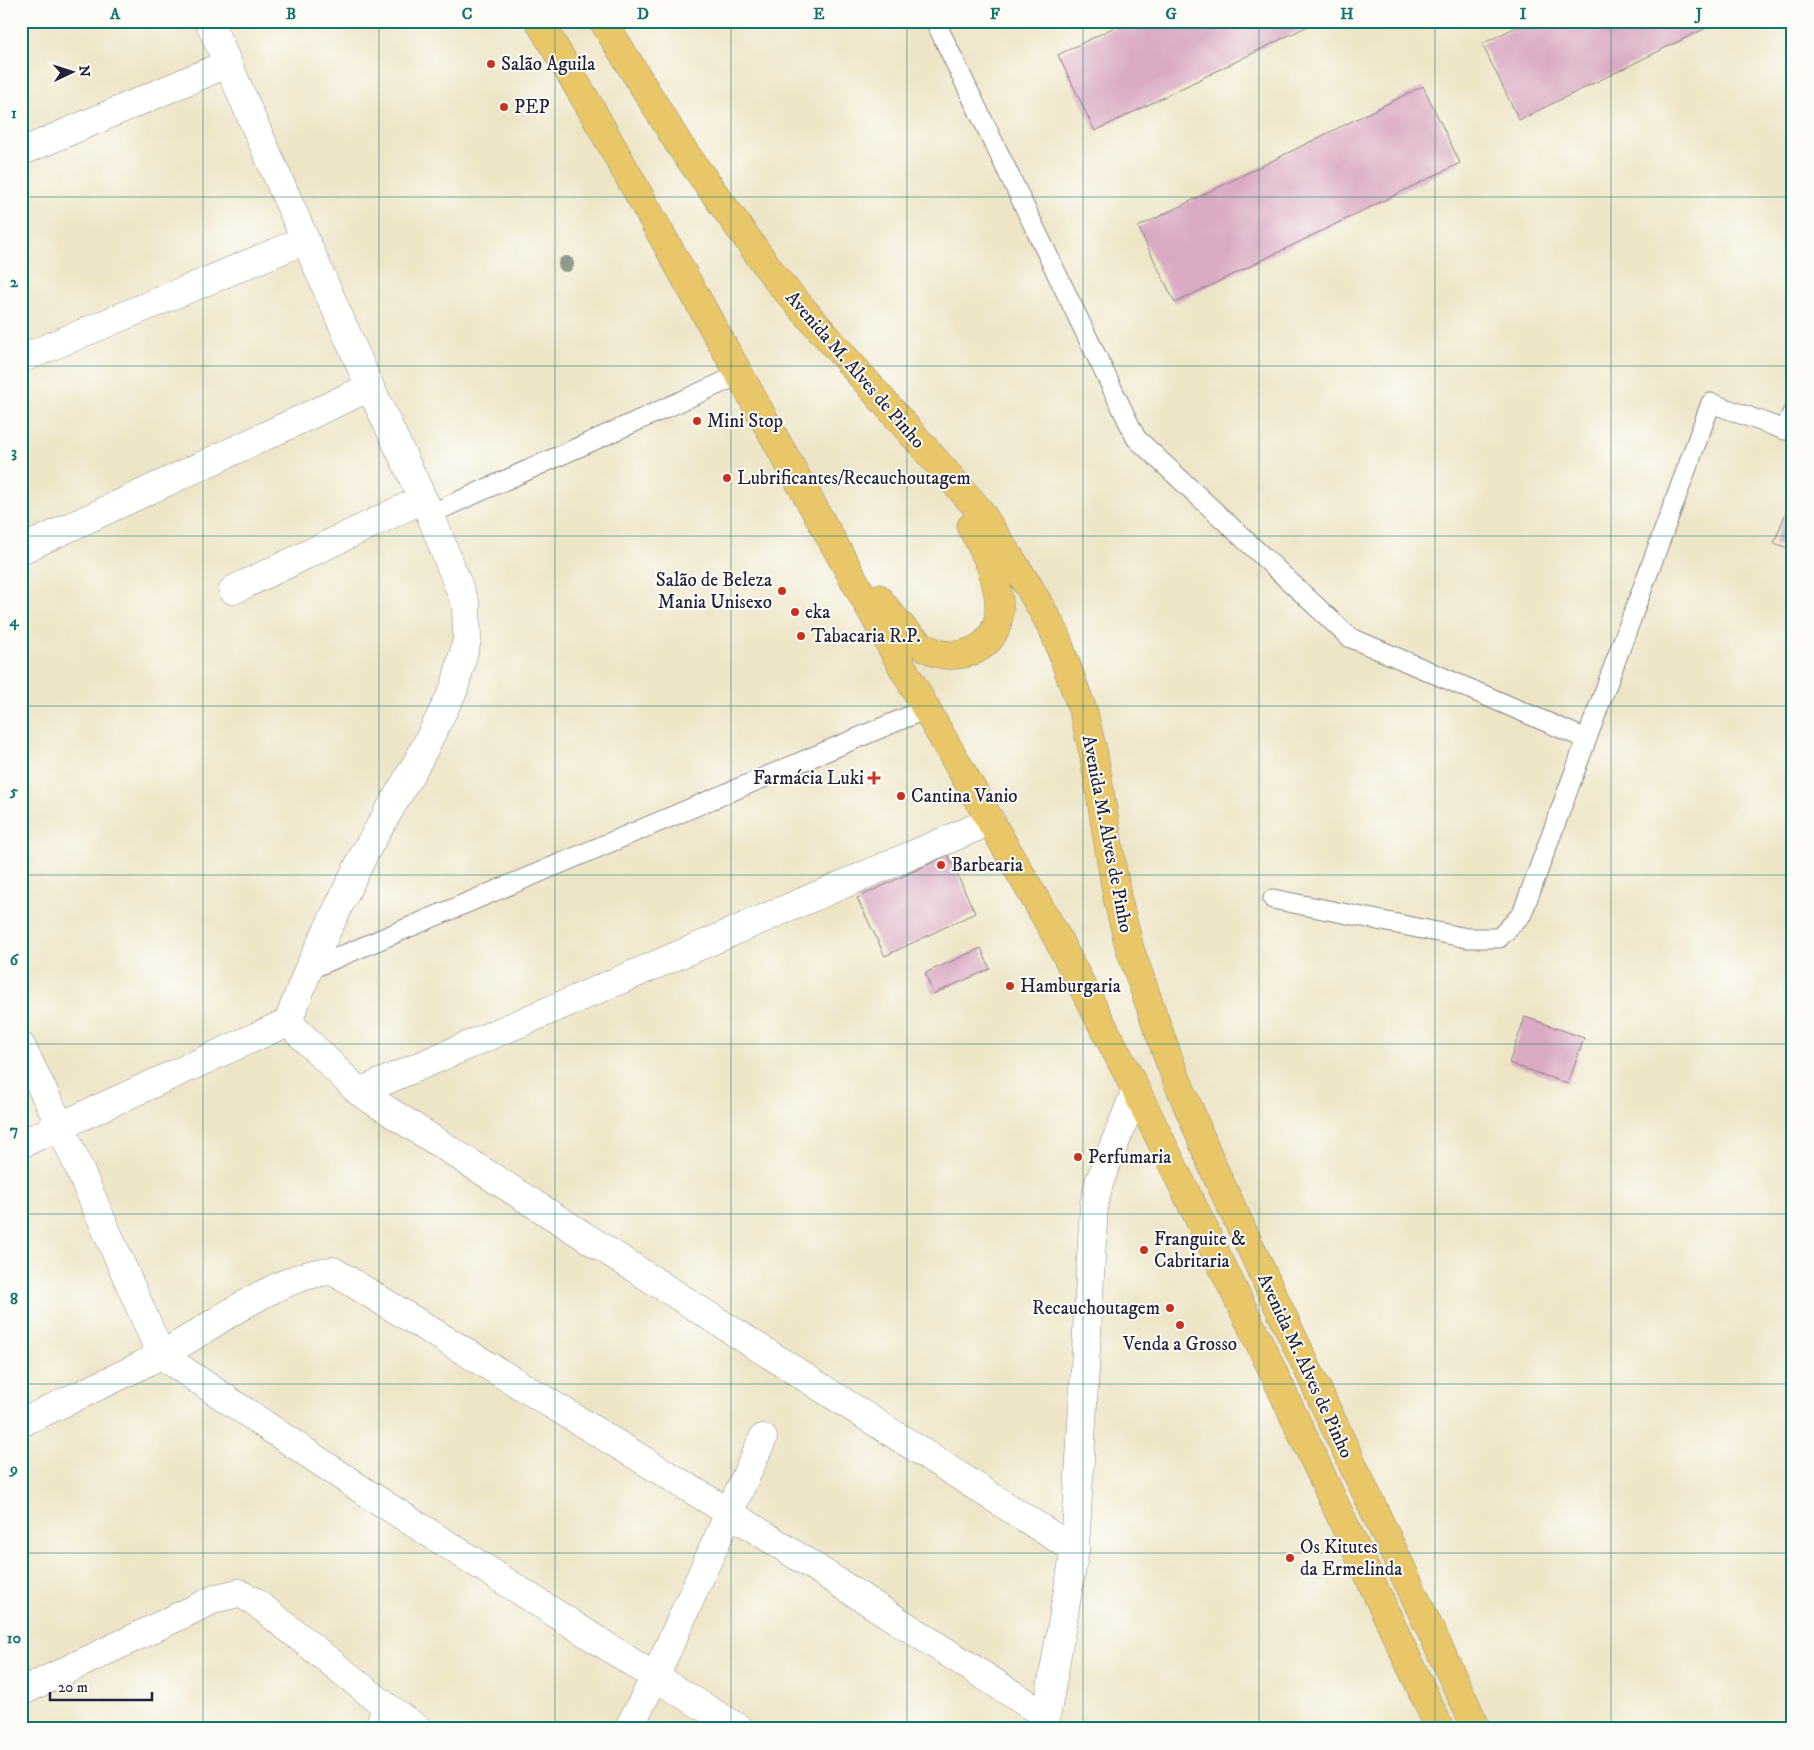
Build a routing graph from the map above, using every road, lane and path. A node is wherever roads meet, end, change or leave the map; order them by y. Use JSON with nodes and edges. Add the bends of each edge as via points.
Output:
{"nodes":[{"id":1,"x":209,"y":21,"type":"edge"},
{"id":2,"x":539,"y":21,"type":"edge"},
{"id":3,"x":603,"y":21,"type":"edge"},
{"id":4,"x":935,"y":21,"type":"edge"},
{"id":5,"x":227,"y":64,"type":"junction"},
{"id":6,"x":21,"y":152,"type":"edge"},
{"id":7,"x":305,"y":240,"type":"junction"},
{"id":8,"x":21,"y":359,"type":"edge"},
{"id":9,"x":739,"y":375,"type":"junction"},
{"id":10,"x":370,"y":387,"type":"junction"},
{"id":11,"x":1793,"y":411,"type":"edge"},
{"id":12,"x":922,"y":446,"type":"junction"},
{"id":13,"x":426,"y":507,"type":"junction"},
{"id":14,"x":818,"y":513,"type":"junction"},
{"id":15,"x":21,"y":550,"type":"edge"},
{"id":16,"x":233,"y":590,"type":"dead end"},
{"id":17,"x":926,"y":709,"type":"junction"},
{"id":18,"x":1586,"y":738,"type":"junction"},
{"id":19,"x":992,"y":821,"type":"junction"},
{"id":20,"x":1273,"y":899,"type":"dead end"},
{"id":21,"x":308,"y":970,"type":"junction"},
{"id":22,"x":288,"y":1022,"type":"junction"},
{"id":23,"x":21,"y":1046,"type":"edge"},
{"id":24,"x":1136,"y":1090,"type":"junction"},
{"id":25,"x":359,"y":1092,"type":"junction"},
{"id":26,"x":60,"y":1125,"type":"junction"},
{"id":27,"x":21,"y":1144,"type":"edge"},
{"id":28,"x":161,"y":1355,"type":"junction"},
{"id":29,"x":21,"y":1423,"type":"edge"},
{"id":30,"x":763,"y":1438,"type":"dead end"},
{"id":31,"x":730,"y":1513,"type":"junction"},
{"id":32,"x":1075,"y":1550,"type":"junction"},
{"id":33,"x":655,"y":1677,"type":"junction"},
{"id":34,"x":21,"y":1692,"type":"edge"},
{"id":35,"x":382,"y":1718,"type":"edge"},
{"id":36,"x":1045,"y":1722,"type":"edge"},
{"id":37,"x":418,"y":1729,"type":"edge"},
{"id":38,"x":628,"y":1729,"type":"edge"},
{"id":39,"x":740,"y":1729,"type":"edge"},
{"id":40,"x":1440,"y":1729,"type":"edge"},
{"id":41,"x":1476,"y":1729,"type":"edge"}],
"edges":[{"from":1,"to":5,"type":"street"},
{"from":2,"to":9,"type":"main road","name":"Avenida M. Alves de Pinho"},
{"from":3,"to":12,"type":"main road","name":"Avenida M. Alves de Pinho","via":[[680,146],[777,280]]},
{"from":4,"to":18,"type":"lane","via":[[1136,438],[1349,637]]},
{"from":5,"to":6,"type":"street"},
{"from":5,"to":7,"type":"street"},
{"from":7,"to":8,"type":"street"},
{"from":7,"to":10,"type":"street"},
{"from":9,"to":13,"type":"lane"},
{"from":9,"to":14,"type":"main road","name":"Avenida M. Alves de Pinho"},
{"from":10,"to":13,"type":"street"},
{"from":10,"to":15,"type":"street"},
{"from":11,"to":18,"type":"lane","via":[[1785,430],[1710,403]]},
{"from":12,"to":14,"type":"main road","via":[[988,558],[995,581],[998,612],[993,637],[984,645],[960,655],[933,652],[917,642],[870,588]]},
{"from":12,"to":41,"type":"main road","name":"Avenida M. Alves de Pinho","via":[[979,510],[1054,631],[1084,714],[1117,897],[1146,999],[1215,1172]]},
{"from":13,"to":16,"type":"street"},
{"from":13,"to":21,"type":"street","via":[[466,605],[467,640],[454,689],[419,759],[365,852]]},
{"from":14,"to":17,"type":"main road","name":"Avenida M. Alves de Pinho"},
{"from":17,"to":19,"type":"main road","name":"Avenida M. Alves de Pinho"},
{"from":17,"to":21,"type":"lane"},
{"from":18,"to":20,"type":"lane","via":[[1522,914],[1499,938],[1467,938]]},
{"from":19,"to":24,"type":"main road","name":"Avenida M. Alves de Pinho"},
{"from":19,"to":25,"type":"street"},
{"from":21,"to":22,"type":"street"},
{"from":22,"to":25,"type":"street"},
{"from":22,"to":26,"type":"street"},
{"from":23,"to":26,"type":"street"},
{"from":24,"to":32,"type":"street","via":[[1100,1180],[1094,1204]]},
{"from":24,"to":40,"type":"main road","name":"Avenida M. Alves de Pinho","via":[[1262,1346]]},
{"from":25,"to":32,"type":"street"},
{"from":26,"to":27,"type":"street"},
{"from":26,"to":28,"type":"street"},
{"from":28,"to":29,"type":"street"},
{"from":28,"to":31,"type":"street","via":[[287,1282],[315,1272],[333,1271]]},
{"from":28,"to":33,"type":"street","via":[[365,1492]]},
{"from":30,"to":31,"type":"street"},
{"from":31,"to":33,"type":"street"},
{"from":31,"to":36,"type":"street"},
{"from":32,"to":36,"type":"street"},
{"from":33,"to":38,"type":"street"},
{"from":33,"to":39,"type":"street"},
{"from":34,"to":35,"type":"street","via":[[216,1598],[239,1593],[254,1601]]},
{"from":35,"to":37,"type":"street"}]}
